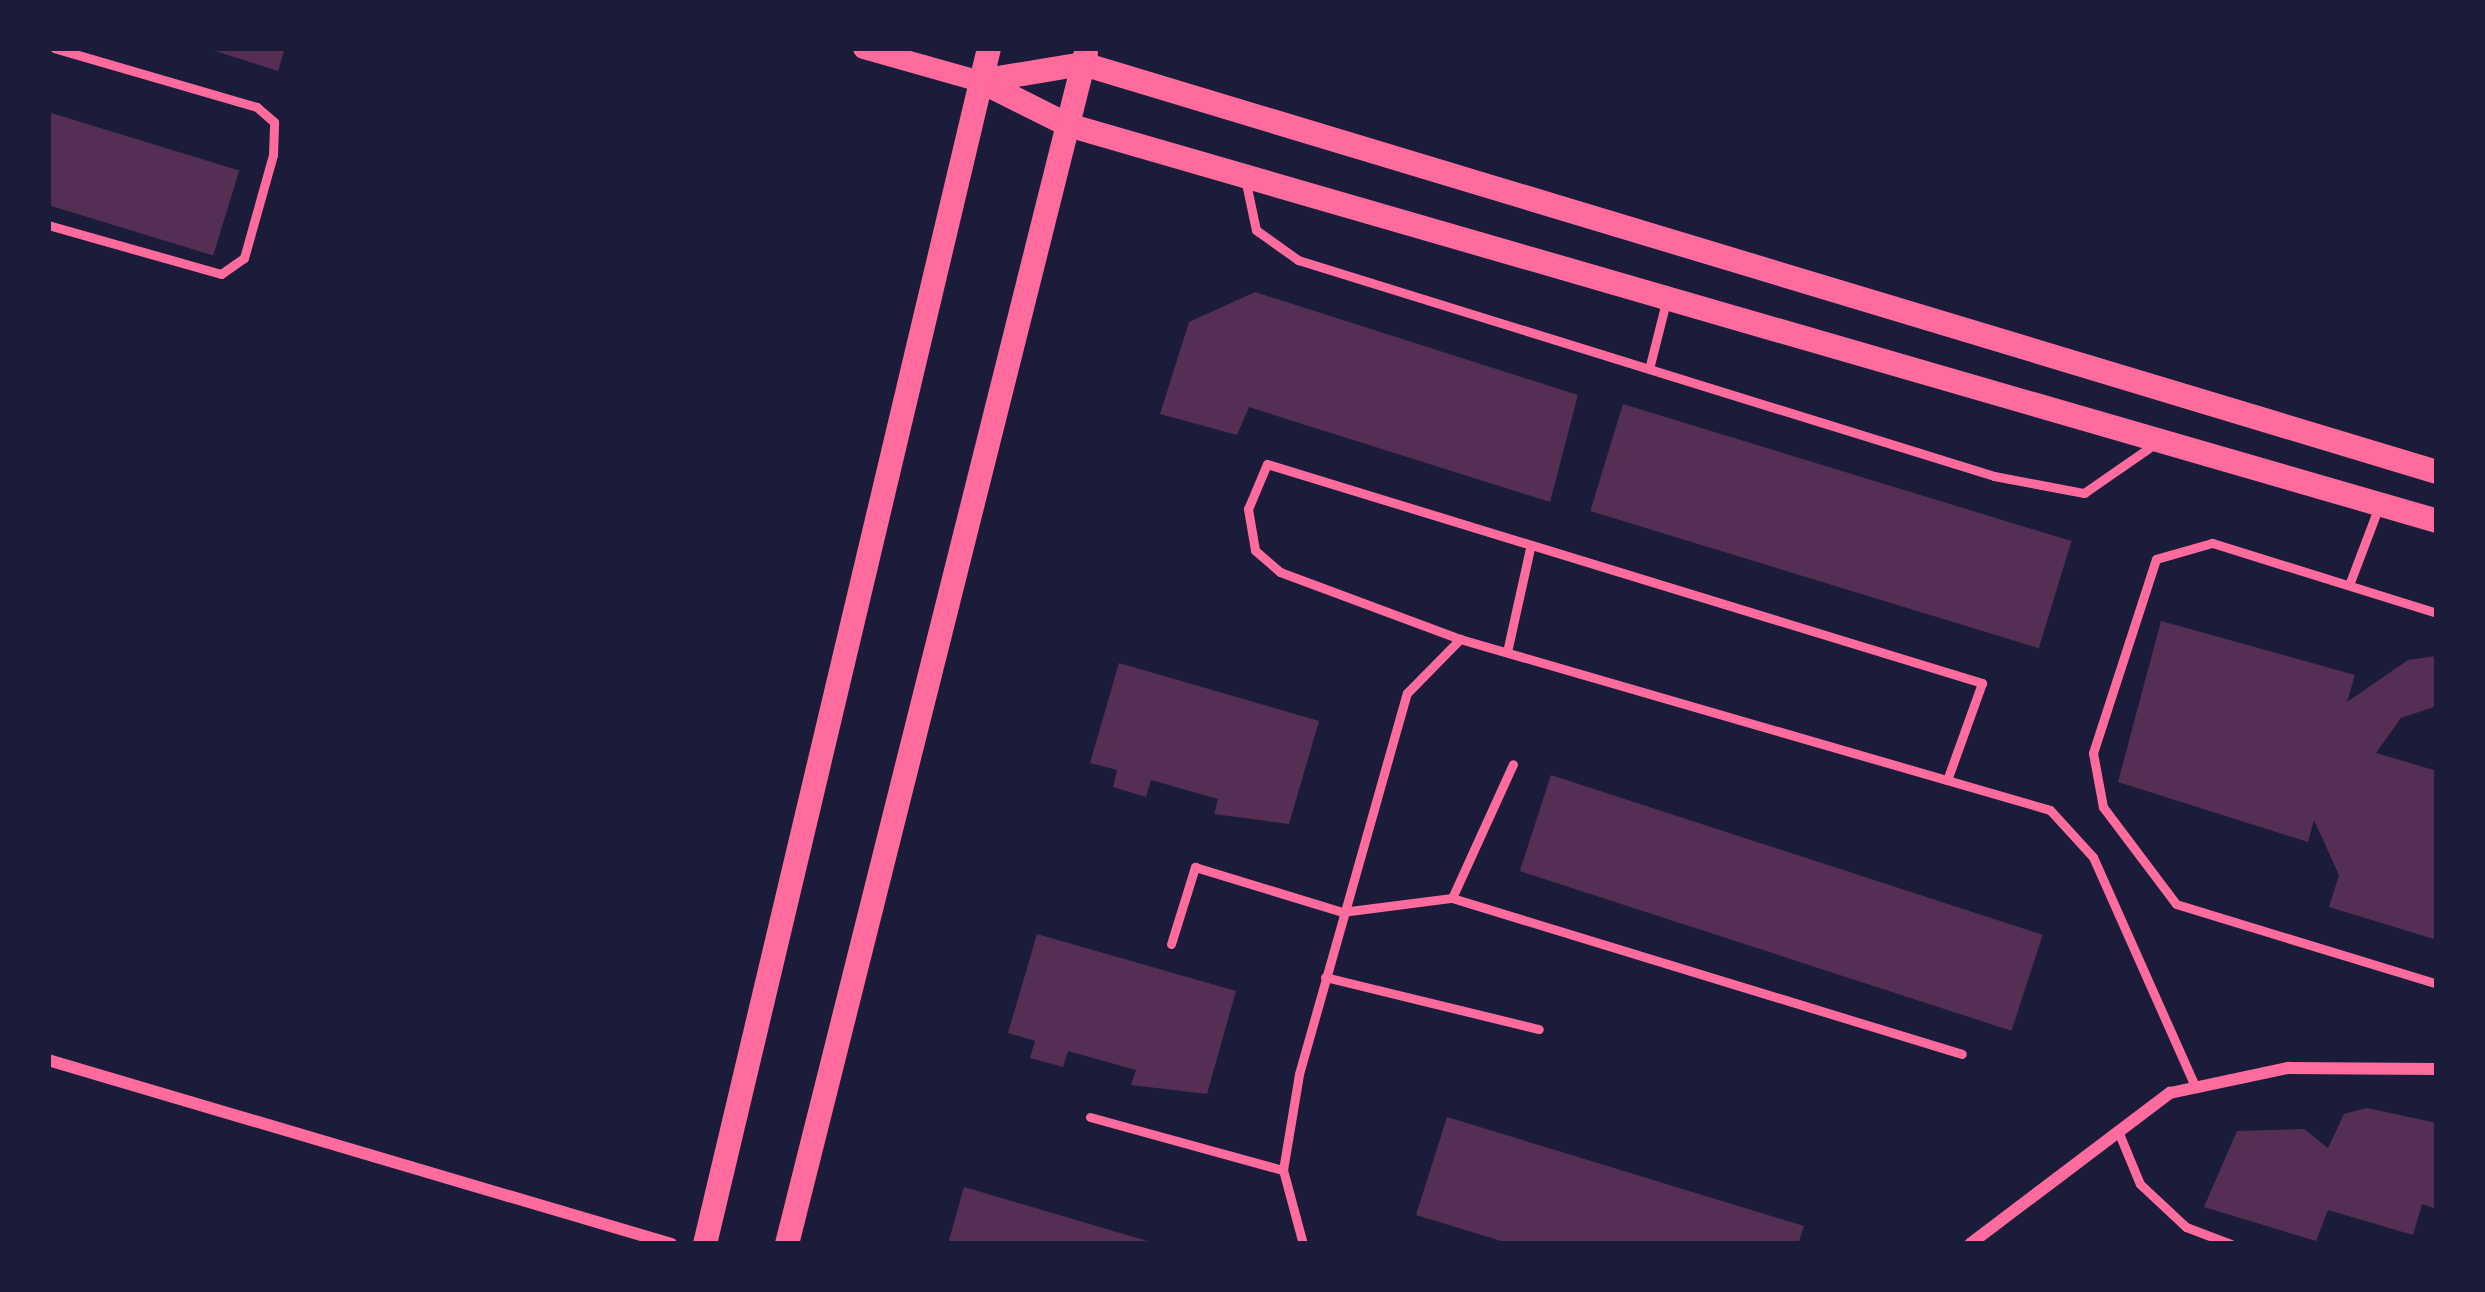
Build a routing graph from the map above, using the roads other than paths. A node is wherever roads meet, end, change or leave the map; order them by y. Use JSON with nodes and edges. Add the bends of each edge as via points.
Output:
{"nodes":[{"id":1,"x":54,"y":48,"type":"edge"},
{"id":2,"x":863,"y":48,"type":"edge"},
{"id":3,"x":989,"y":48,"type":"edge"},
{"id":4,"x":1085,"y":56,"type":"edge"},
{"id":5,"x":980,"y":81,"type":"junction"},
{"id":6,"x":1068,"y":124,"type":"junction"},
{"id":7,"x":1244,"y":170,"type":"junction"},
{"id":8,"x":48,"y":225,"type":"edge"},
{"id":9,"x":1669,"y":293,"type":"junction"},
{"id":10,"x":1649,"y":369,"type":"junction"},
{"id":11,"x":2162,"y":439,"type":"junction"},
{"id":12,"x":2437,"y":472,"type":"edge"},
{"id":13,"x":2380,"y":504,"type":"junction"},
{"id":14,"x":2437,"y":521,"type":"edge"},
{"id":15,"x":1530,"y":548,"type":"junction"},
{"id":16,"x":2348,"y":585,"type":"junction"},
{"id":17,"x":2437,"y":613,"type":"edge"},
{"id":18,"x":1460,"y":639,"type":"junction"},
{"id":19,"x":1507,"y":652,"type":"junction"},
{"id":20,"x":1513,"y":764,"type":"dead end"},
{"id":21,"x":1946,"y":780,"type":"junction"},
{"id":22,"x":1452,"y":898,"type":"junction"},
{"id":23,"x":1342,"y":912,"type":"junction"},
{"id":24,"x":1171,"y":944,"type":"dead end"},
{"id":25,"x":1325,"y":977,"type":"junction"},
{"id":26,"x":2437,"y":983,"type":"edge"},
{"id":27,"x":1539,"y":1029,"type":"dead end"},
{"id":28,"x":1962,"y":1054,"type":"dead end"},
{"id":29,"x":48,"y":1060,"type":"edge"},
{"id":30,"x":2437,"y":1069,"type":"edge"},
{"id":31,"x":2196,"y":1088,"type":"junction"},
{"id":32,"x":1090,"y":1117,"type":"dead end"},
{"id":33,"x":2118,"y":1131,"type":"junction"},
{"id":34,"x":1283,"y":1170,"type":"junction"},
{"id":35,"x":671,"y":1244,"type":"edge"},
{"id":36,"x":705,"y":1244,"type":"edge"},
{"id":37,"x":788,"y":1244,"type":"edge"},
{"id":38,"x":1303,"y":1244,"type":"edge"},
{"id":39,"x":1970,"y":1244,"type":"edge"},
{"id":40,"x":2231,"y":1244,"type":"edge"}],
"edges":[{"from":1,"to":8,"type":"lane","via":[[257,107],[274,122],[273,155],[244,258],[221,274]]},
{"from":2,"to":5,"type":"street"},
{"from":3,"to":5,"type":"main road"},
{"from":4,"to":5,"type":"main road"},
{"from":4,"to":6,"type":"main road"},
{"from":4,"to":12,"type":"main road"},
{"from":5,"to":6,"type":"main road"},
{"from":5,"to":36,"type":"main road"},
{"from":6,"to":7,"type":"main road"},
{"from":6,"to":37,"type":"main road"},
{"from":7,"to":9,"type":"main road"},
{"from":7,"to":10,"type":"lane","via":[[1256,230],[1298,260]]},
{"from":9,"to":10,"type":"lane"},
{"from":9,"to":11,"type":"main road"},
{"from":10,"to":11,"type":"lane","via":[[2084,493]]},
{"from":11,"to":13,"type":"main road"},
{"from":13,"to":14,"type":"main road"},
{"from":13,"to":16,"type":"lane"},
{"from":15,"to":18,"type":"lane","via":[[1267,464],[1248,509],[1255,550],[1280,572]]},
{"from":15,"to":19,"type":"lane"},
{"from":15,"to":21,"type":"lane","via":[[1982,683]]},
{"from":16,"to":17,"type":"lane"},
{"from":16,"to":26,"type":"lane","via":[[2212,543],[2156,559],[2093,753],[2103,807],[2176,904]]},
{"from":18,"to":19,"type":"lane"},
{"from":18,"to":23,"type":"lane","via":[[1407,693]]},
{"from":19,"to":21,"type":"lane"},
{"from":20,"to":22,"type":"lane"},
{"from":21,"to":31,"type":"lane","via":[[2050,810],[2092,857]]},
{"from":22,"to":23,"type":"lane"},
{"from":22,"to":28,"type":"lane"},
{"from":23,"to":24,"type":"lane","via":[[1195,867]]},
{"from":23,"to":25,"type":"lane"},
{"from":25,"to":27,"type":"lane"},
{"from":25,"to":34,"type":"lane"},
{"from":29,"to":35,"type":"street"},
{"from":30,"to":31,"type":"street","via":[[2288,1068]]},
{"from":31,"to":33,"type":"street"},
{"from":32,"to":34,"type":"lane"},
{"from":33,"to":39,"type":"street"},
{"from":33,"to":40,"type":"lane","via":[[2140,1184],[2186,1227]]},
{"from":34,"to":38,"type":"lane"}]}
